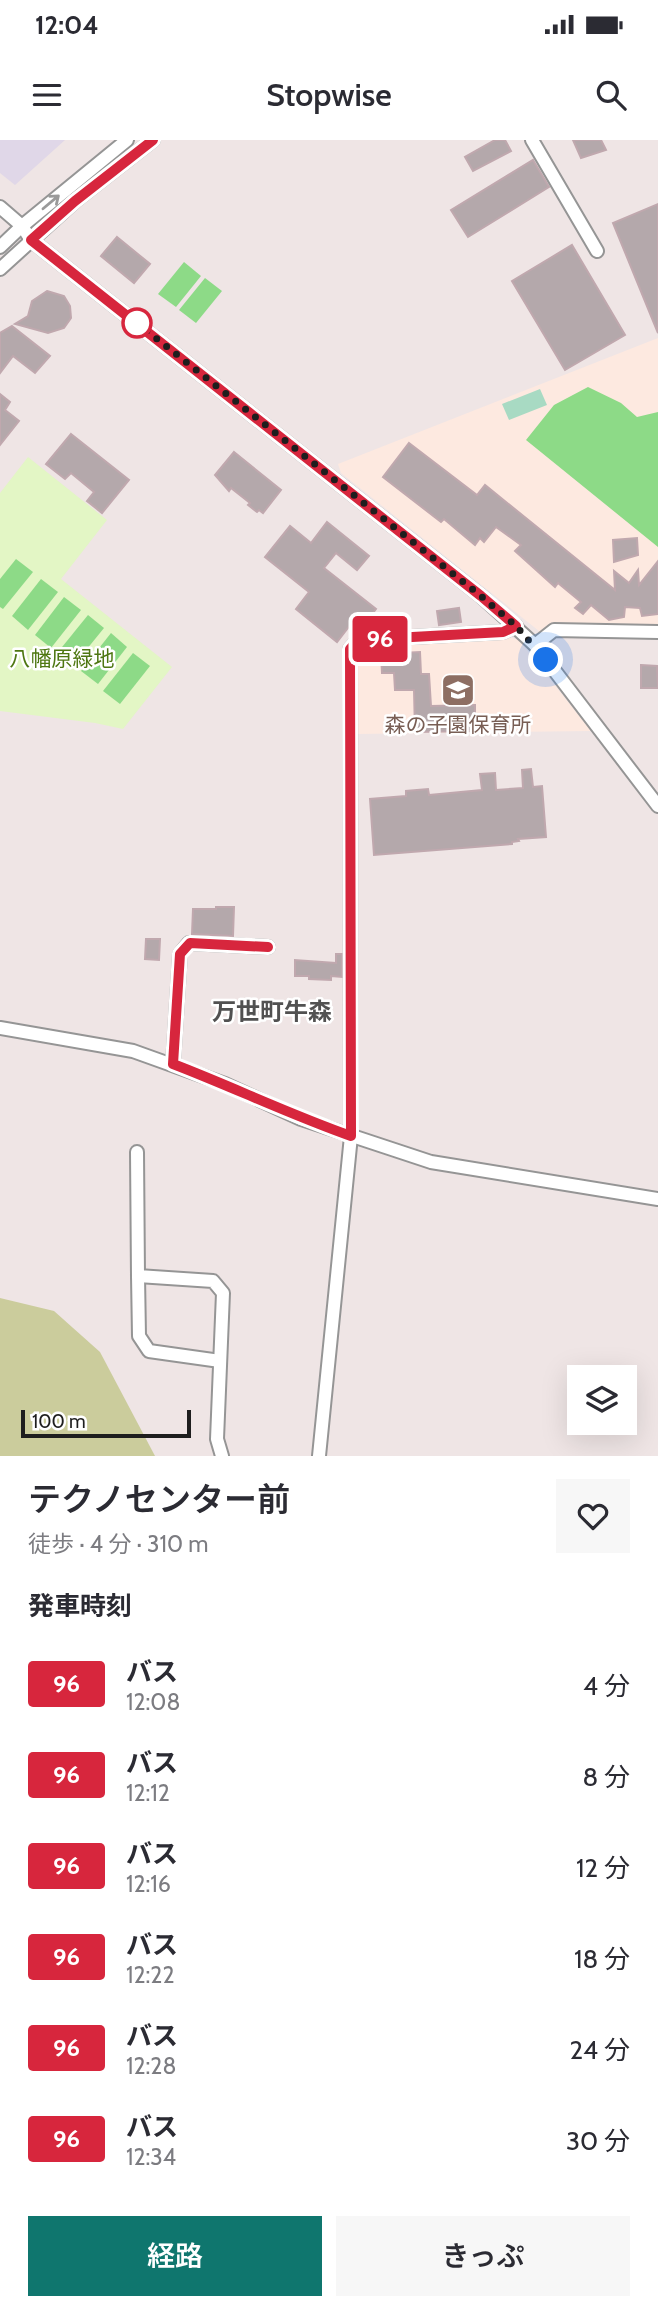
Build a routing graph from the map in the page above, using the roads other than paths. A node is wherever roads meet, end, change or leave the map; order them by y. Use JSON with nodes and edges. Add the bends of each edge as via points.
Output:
{"nodes":[{"id":1,"x":127,"y":140,"type":"edge"},
{"id":2,"x":153,"y":140,"type":"edge"},
{"id":3,"x":532,"y":140,"type":"edge"},
{"id":4,"x":0,"y":207,"type":"edge"},
{"id":5,"x":22,"y":226,"type":"junction"},
{"id":6,"x":5,"y":232,"type":"edge"},
{"id":7,"x":31,"y":240,"type":"junction"},
{"id":8,"x":0,"y":247,"type":"edge"},
{"id":9,"x":597,"y":251,"type":"dead end"},
{"id":10,"x":0,"y":269,"type":"edge"},
{"id":11,"x":516,"y":626,"type":"junction"},
{"id":12,"x":658,"y":632,"type":"edge"},
{"id":13,"x":535,"y":645,"type":"junction"},
{"id":14,"x":658,"y":806,"type":"edge"},
{"id":15,"x":268,"y":947,"type":"dead end"},
{"id":16,"x":0,"y":1028,"type":"edge"},
{"id":17,"x":173,"y":1064,"type":"junction"},
{"id":18,"x":351,"y":1136,"type":"junction"},
{"id":19,"x":137,"y":1153,"type":"dead end"},
{"id":20,"x":658,"y":1199,"type":"edge"},
{"id":21,"x":138,"y":1276,"type":"junction"},
{"id":22,"x":220,"y":1361,"type":"junction"},
{"id":23,"x":222,"y":1456,"type":"edge"},
{"id":24,"x":320,"y":1456,"type":"edge"}],
"edges":[{"from":5,"to":1,"type":"street","one_way":true},
{"from":2,"to":7,"type":"street"},
{"from":3,"to":9,"type":"street"},
{"from":4,"to":5,"type":"street"},
{"from":5,"to":6,"type":"street"},
{"from":5,"to":7,"type":"street"},
{"from":6,"to":7,"type":"street"},
{"from":6,"to":8,"type":"street"},
{"from":7,"to":10,"type":"street"},
{"from":7,"to":11,"type":"street"},
{"from":11,"to":13,"type":"street"},
{"from":11,"to":18,"type":"street","via":[[503,632],[358,640],[350,649]]},
{"from":12,"to":13,"type":"street","via":[[554,630]]},
{"from":13,"to":14,"type":"street"},
{"from":15,"to":17,"type":"street","via":[[190,943],[180,954]]},
{"from":16,"to":17,"type":"street","via":[[133,1051]]},
{"from":17,"to":18,"type":"street"},
{"from":18,"to":20,"type":"street","via":[[431,1162]]},
{"from":18,"to":24,"type":"street"},
{"from":19,"to":21,"type":"street"},
{"from":21,"to":22,"type":"street","via":[[139,1336],[149,1352]]},
{"from":21,"to":22,"type":"street","via":[[214,1281],[223,1293]]},
{"from":22,"to":23,"type":"street","via":[[216,1439]]}]}
